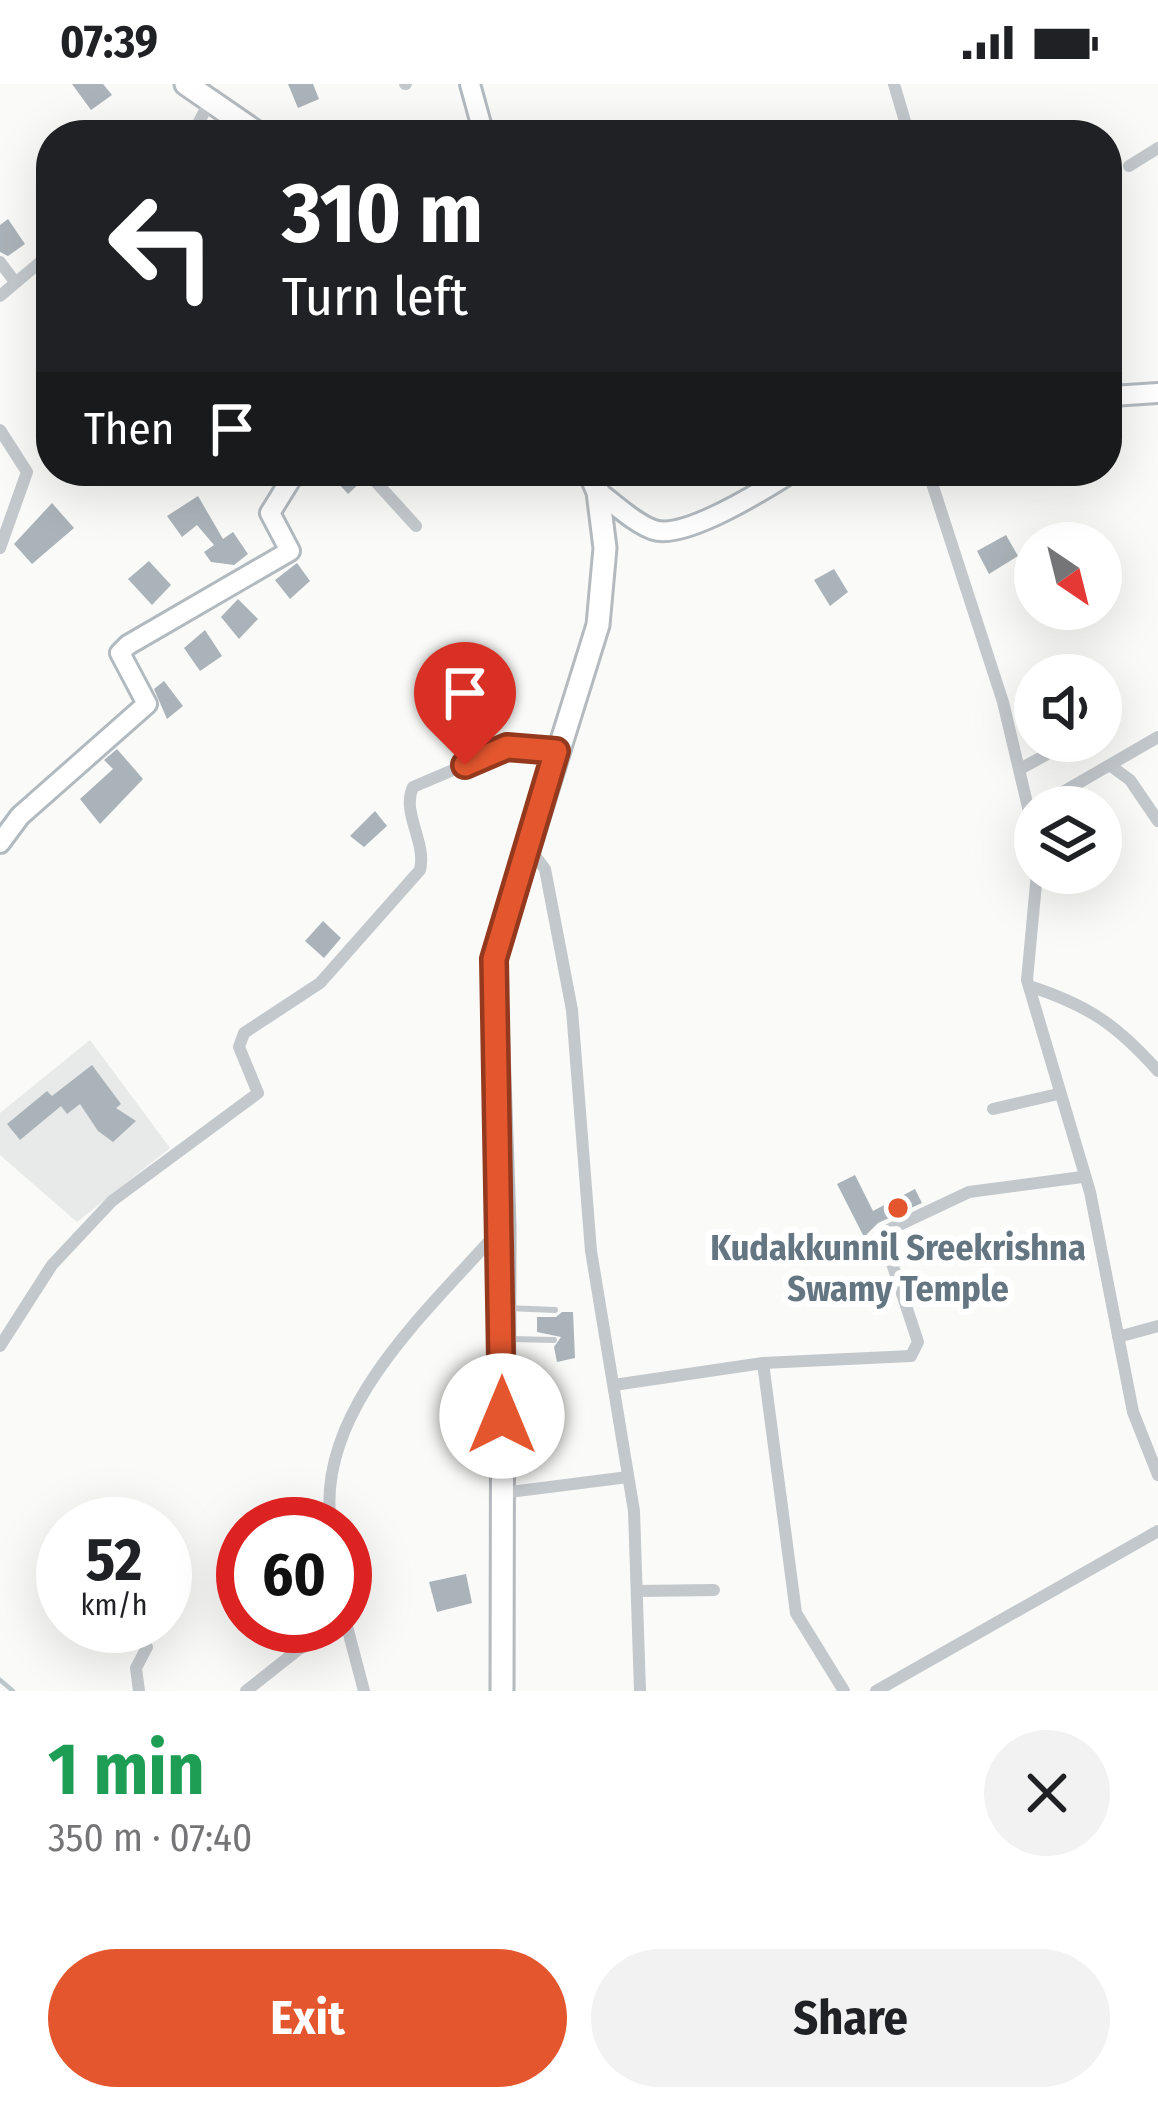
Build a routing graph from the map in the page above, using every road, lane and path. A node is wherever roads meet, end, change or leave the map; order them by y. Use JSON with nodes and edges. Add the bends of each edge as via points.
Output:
{"nodes":[{"id":1,"x":186,"y":84,"type":"edge"},
{"id":2,"x":470,"y":84,"type":"edge"},
{"id":3,"x":894,"y":84,"type":"edge"},
{"id":4,"x":210,"y":101,"type":"junction"},
{"id":5,"x":200,"y":120,"type":"edge"},
{"id":6,"x":238,"y":120,"type":"edge"},
{"id":7,"x":480,"y":120,"type":"edge"},
{"id":8,"x":905,"y":120,"type":"edge"},
{"id":9,"x":1158,"y":148,"type":"edge"},
{"id":10,"x":1129,"y":166,"type":"dead end"},
{"id":11,"x":0,"y":262,"type":"edge"},
{"id":12,"x":36,"y":265,"type":"edge"},
{"id":13,"x":15,"y":281,"type":"junction"},
{"id":14,"x":0,"y":296,"type":"edge"},
{"id":15,"x":1158,"y":393,"type":"edge"},
{"id":16,"x":1122,"y":395,"type":"edge"},
{"id":17,"x":0,"y":430,"type":"edge"},
{"id":18,"x":287,"y":486,"type":"edge"},
{"id":19,"x":380,"y":486,"type":"edge"},
{"id":20,"x":595,"y":486,"type":"edge"},
{"id":21,"x":600,"y":486,"type":"edge"},
{"id":22,"x":768,"y":486,"type":"edge"},
{"id":23,"x":933,"y":486,"type":"edge"},
{"id":24,"x":416,"y":526,"type":"dead end"},
{"id":25,"x":0,"y":548,"type":"edge"},
{"id":26,"x":1158,"y":737,"type":"edge"},
{"id":27,"x":556,"y":751,"type":"junction"},
{"id":28,"x":1033,"y":762,"type":"edge"},
{"id":29,"x":1111,"y":766,"type":"junction"},
{"id":30,"x":1020,"y":769,"type":"junction"},
{"id":31,"x":1026,"y":786,"type":"edge"},
{"id":32,"x":1074,"y":786,"type":"edge"},
{"id":33,"x":1158,"y":821,"type":"edge"},
{"id":34,"x":0,"y":843,"type":"edge"},
{"id":35,"x":526,"y":844,"type":"junction"},
{"id":36,"x":1036,"y":894,"type":"edge"},
{"id":37,"x":1029,"y":986,"type":"junction"},
{"id":38,"x":1158,"y":1071,"type":"edge"},
{"id":39,"x":1058,"y":1094,"type":"junction"},
{"id":40,"x":993,"y":1109,"type":"dead end"},
{"id":41,"x":1082,"y":1177,"type":"junction"},
{"id":42,"x":503,"y":1226,"type":"junction"},
{"id":43,"x":503,"y":1308,"type":"junction"},
{"id":44,"x":555,"y":1310,"type":"dead end"},
{"id":45,"x":1158,"y":1326,"type":"edge"},
{"id":46,"x":1118,"y":1336,"type":"junction"},
{"id":47,"x":502,"y":1339,"type":"junction"},
{"id":48,"x":554,"y":1340,"type":"dead end"},
{"id":49,"x":0,"y":1346,"type":"edge"},
{"id":50,"x":763,"y":1363,"type":"junction"},
{"id":51,"x":614,"y":1385,"type":"junction"},
{"id":52,"x":1158,"y":1475,"type":"edge"},
{"id":53,"x":628,"y":1478,"type":"junction"},
{"id":54,"x":502,"y":1493,"type":"junction"},
{"id":55,"x":327,"y":1497,"type":"edge"},
{"id":56,"x":1158,"y":1531,"type":"edge"},
{"id":57,"x":714,"y":1590,"type":"dead end"},
{"id":58,"x":637,"y":1591,"type":"junction"},
{"id":59,"x":144,"y":1653,"type":"edge"},
{"id":60,"x":294,"y":1653,"type":"edge"},
{"id":61,"x":354,"y":1653,"type":"edge"},
{"id":62,"x":140,"y":1691,"type":"edge"},
{"id":63,"x":246,"y":1691,"type":"edge"},
{"id":64,"x":364,"y":1691,"type":"edge"},
{"id":65,"x":502,"y":1691,"type":"edge"},
{"id":66,"x":640,"y":1691,"type":"edge"},
{"id":67,"x":844,"y":1691,"type":"edge"},
{"id":68,"x":876,"y":1691,"type":"edge"}],
"edges":[{"from":1,"to":4,"type":"main road"},
{"from":2,"to":7,"type":"main road"},
{"from":3,"to":8,"type":"street"},
{"from":4,"to":5,"type":"street"},
{"from":4,"to":6,"type":"main road"},
{"from":9,"to":10,"type":"street"},
{"from":11,"to":13,"type":"street"},
{"from":12,"to":13,"type":"street"},
{"from":13,"to":14,"type":"street"},
{"from":15,"to":16,"type":"main road"},
{"from":17,"to":25,"type":"street","via":[[27,472]]},
{"from":18,"to":34,"type":"main road","via":[[270,513],[290,551],[128,645],[121,653],[147,704]]},
{"from":19,"to":24,"type":"street"},
{"from":20,"to":27,"type":"main road","via":[[605,548],[598,625]]},
{"from":21,"to":22,"type":"main road","via":[[655,530],[672,530]]},
{"from":23,"to":30,"type":"street"},
{"from":26,"to":29,"type":"street"},
{"from":27,"to":35,"type":"main road"},
{"from":27,"to":49,"type":"street","via":[[507,747],[413,787],[420,870],[320,983],[244,1033],[239,1047],[258,1093],[112,1201],[52,1264]]},
{"from":28,"to":30,"type":"street"},
{"from":29,"to":32,"type":"street"},
{"from":29,"to":33,"type":"street"},
{"from":30,"to":31,"type":"street"},
{"from":35,"to":42,"type":"main road","via":[[494,959]]},
{"from":35,"to":51,"type":"street","via":[[545,869],[572,1010],[591,1251]]},
{"from":36,"to":37,"type":"street"},
{"from":37,"to":38,"type":"street","via":[[1118,1026]]},
{"from":37,"to":39,"type":"street"},
{"from":39,"to":40,"type":"street"},
{"from":39,"to":41,"type":"street"},
{"from":41,"to":46,"type":"street"},
{"from":41,"to":50,"type":"street","via":[[969,1192],[882,1234],[918,1342],[911,1356]]},
{"from":42,"to":43,"type":"main road"},
{"from":42,"to":55,"type":"street","via":[[366,1381]]},
{"from":43,"to":44,"type":"lane"},
{"from":43,"to":47,"type":"main road"},
{"from":45,"to":46,"type":"street"},
{"from":46,"to":52,"type":"street","via":[[1133,1412]]},
{"from":47,"to":48,"type":"lane"},
{"from":47,"to":54,"type":"main road"},
{"from":50,"to":51,"type":"street"},
{"from":50,"to":67,"type":"street","via":[[796,1613]]},
{"from":51,"to":53,"type":"street"},
{"from":53,"to":54,"type":"street"},
{"from":53,"to":58,"type":"street"},
{"from":54,"to":65,"type":"main road"},
{"from":56,"to":68,"type":"street"},
{"from":57,"to":58,"type":"street"},
{"from":58,"to":66,"type":"street"},
{"from":59,"to":62,"type":"street","via":[[136,1668]]},
{"from":60,"to":63,"type":"street"},
{"from":61,"to":64,"type":"street"}]}
